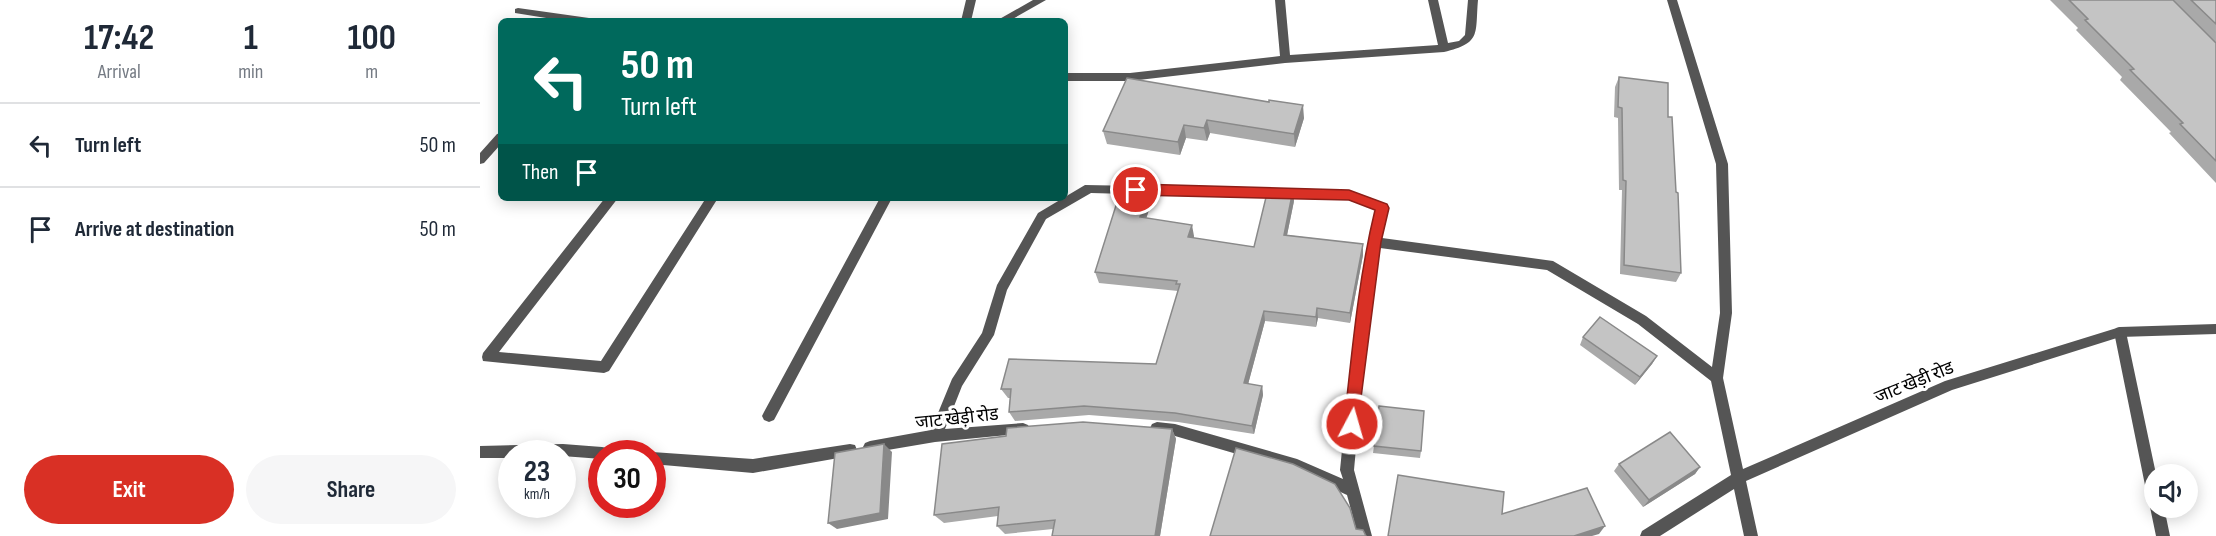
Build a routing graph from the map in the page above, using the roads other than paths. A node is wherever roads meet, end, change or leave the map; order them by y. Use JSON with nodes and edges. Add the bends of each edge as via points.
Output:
{"nodes":[{"id":1,"x":971,"y":0,"type":"edge"},
{"id":2,"x":1041,"y":0,"type":"edge"},
{"id":3,"x":1280,"y":0,"type":"edge"},
{"id":4,"x":1433,"y":0,"type":"edge"},
{"id":5,"x":1473,"y":0,"type":"edge"},
{"id":6,"x":1672,"y":0,"type":"edge"},
{"id":7,"x":518,"y":11,"type":"dead end"},
{"id":8,"x":568,"y":18,"type":"edge"},
{"id":9,"x":967,"y":18,"type":"edge"},
{"id":10,"x":1007,"y":18,"type":"edge"},
{"id":11,"x":1444,"y":48,"type":"junction"},
{"id":12,"x":1285,"y":59,"type":"junction"},
{"id":13,"x":1068,"y":77,"type":"edge"},
{"id":14,"x":498,"y":140,"type":"edge"},
{"id":15,"x":480,"y":160,"type":"edge"},
{"id":16,"x":610,"y":201,"type":"edge"},
{"id":17,"x":710,"y":201,"type":"edge"},
{"id":18,"x":884,"y":201,"type":"edge"},
{"id":19,"x":1067,"y":201,"type":"edge"},
{"id":20,"x":1068,"y":201,"type":"edge"},
{"id":21,"x":1374,"y":242,"type":"junction"},
{"id":22,"x":2216,"y":329,"type":"edge"},
{"id":23,"x":2120,"y":332,"type":"junction"},
{"id":24,"x":1717,"y":378,"type":"junction"},
{"id":25,"x":769,"y":416,"type":"dead end"},
{"id":26,"x":1042,"y":427,"type":"edge"},
{"id":27,"x":1143,"y":427,"type":"edge"},
{"id":28,"x":935,"y":436,"type":"junction"},
{"id":29,"x":480,"y":452,"type":"edge"},
{"id":30,"x":588,"y":452,"type":"edge"},
{"id":31,"x":666,"y":459,"type":"edge"},
{"id":32,"x":2148,"y":464,"type":"edge"},
{"id":33,"x":1740,"y":477,"type":"junction"},
{"id":34,"x":1353,"y":491,"type":"junction"},
{"id":35,"x":2159,"y":518,"type":"edge"},
{"id":36,"x":1365,"y":536,"type":"edge"},
{"id":37,"x":1647,"y":536,"type":"edge"},
{"id":38,"x":1752,"y":536,"type":"edge"},
{"id":39,"x":2163,"y":536,"type":"edge"}],
"edges":[{"from":1,"to":9,"type":"street"},
{"from":2,"to":10,"type":"street"},
{"from":3,"to":12,"type":"street"},
{"from":4,"to":11,"type":"street"},
{"from":5,"to":11,"type":"street","via":[[1470,36],[1462,44]]},
{"from":6,"to":24,"type":"street","via":[[1722,164],[1726,313]]},
{"from":7,"to":8,"type":"street"},
{"from":11,"to":12,"type":"street"},
{"from":12,"to":13,"type":"street","via":[[1130,76]]},
{"from":14,"to":15,"type":"street"},
{"from":16,"to":17,"type":"street","via":[[488,357],[604,367]]},
{"from":18,"to":25,"type":"street"},
{"from":19,"to":28,"type":"street","via":[[1042,216],[1001,288],[988,335],[957,383]]},
{"from":20,"to":21,"type":"street","via":[[1089,188],[1349,195],[1383,208]]},
{"from":21,"to":24,"type":"street","via":[[1549,265],[1642,320]]},
{"from":21,"to":34,"type":"street","via":[[1347,470]]},
{"from":22,"to":23,"type":"street","name":"जाट खेड़ी रोड"},
{"from":23,"to":32,"type":"street"},
{"from":23,"to":33,"type":"street","name":"जाट खेड़ी रोड","via":[[1950,385]]},
{"from":24,"to":33,"type":"street"},
{"from":26,"to":28,"type":"street","name":"जाट खेड़ी रोड"},
{"from":27,"to":34,"type":"street","via":[[1175,430],[1297,465]]},
{"from":28,"to":31,"type":"street","name":"जाट खेड़ी रोड","via":[[753,466]]},
{"from":29,"to":30,"type":"street"},
{"from":33,"to":37,"type":"street","name":"जाट खेड़ी रोड"},
{"from":33,"to":38,"type":"street"},
{"from":34,"to":36,"type":"street"},
{"from":35,"to":39,"type":"street"}]}
